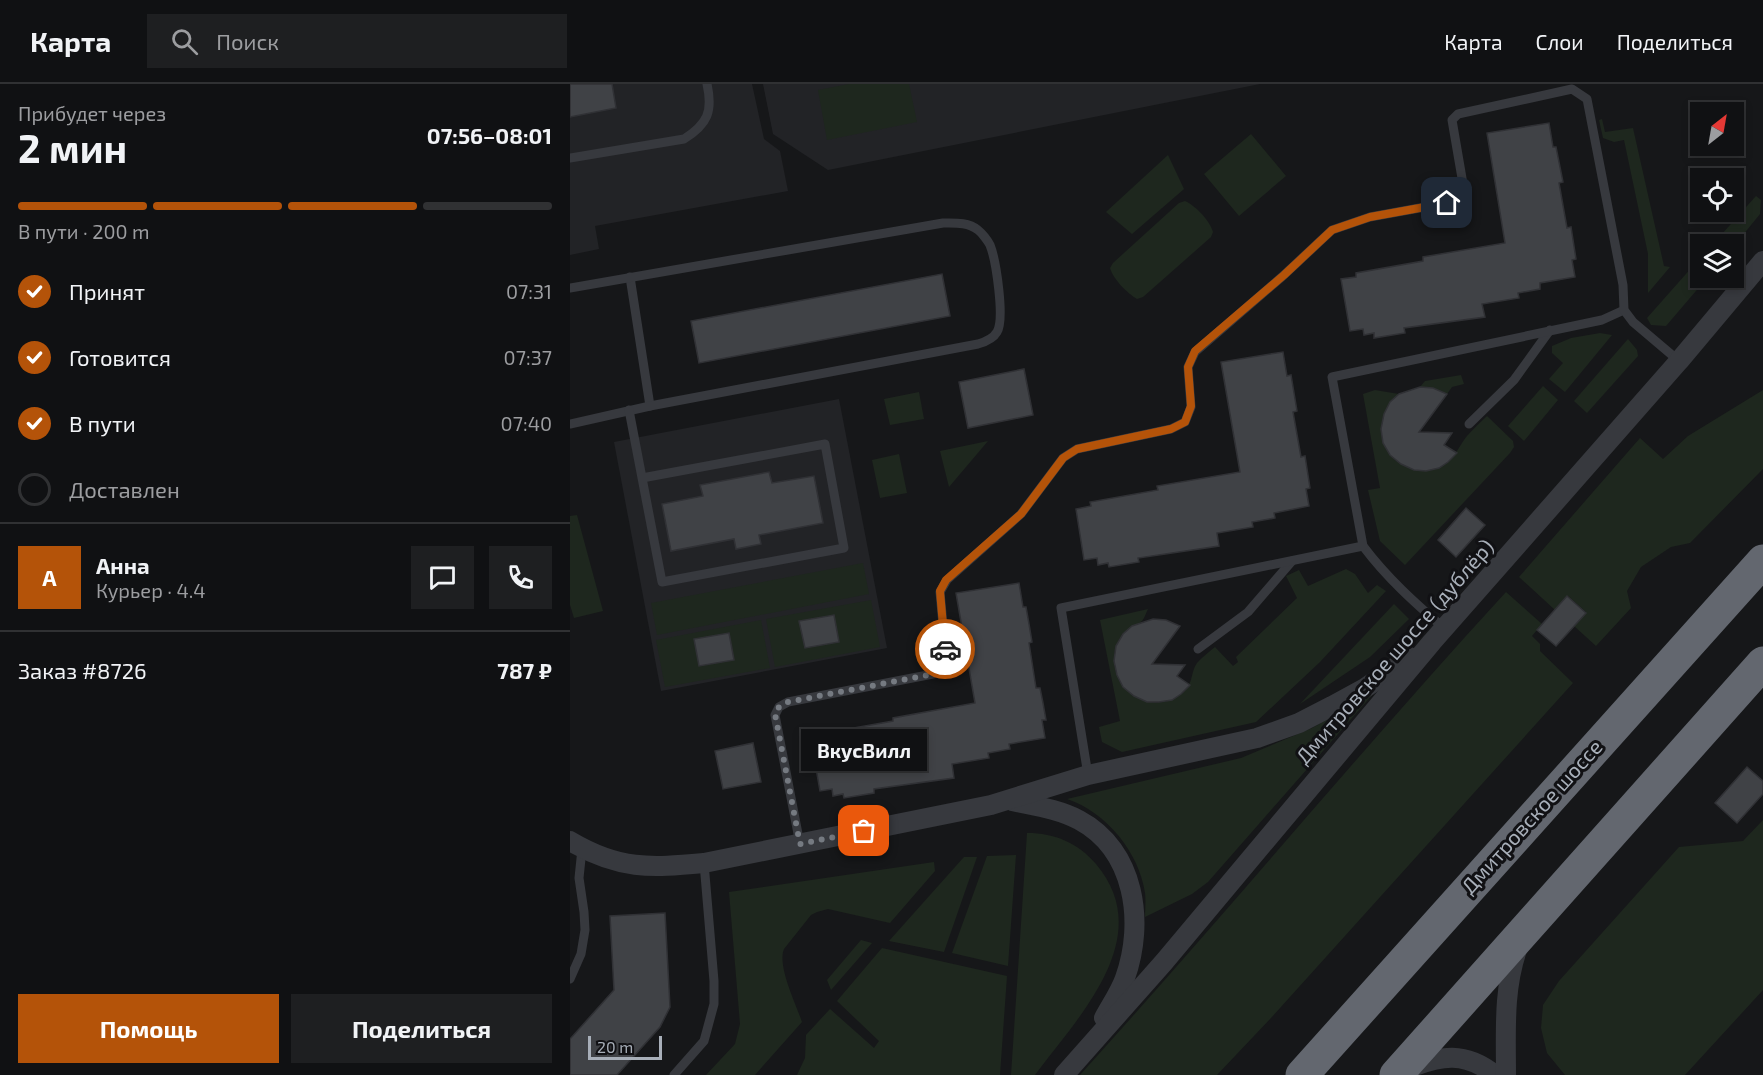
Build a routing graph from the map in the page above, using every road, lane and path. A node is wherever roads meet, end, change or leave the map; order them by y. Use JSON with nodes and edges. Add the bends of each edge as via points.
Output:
{"nodes":[{"id":1,"x":707,"y":84,"type":"edge"},
{"id":2,"x":570,"y":158,"type":"edge"},
{"id":3,"x":1763,"y":261,"type":"edge"},
{"id":4,"x":630,"y":277,"type":"junction"},
{"id":5,"x":570,"y":288,"type":"edge"},
{"id":6,"x":1624,"y":310,"type":"junction"},
{"id":7,"x":1550,"y":330,"type":"junction"},
{"id":8,"x":1679,"y":361,"type":"junction"},
{"id":9,"x":650,"y":406,"type":"junction"},
{"id":10,"x":629,"y":410,"type":"junction"},
{"id":11,"x":570,"y":424,"type":"edge"},
{"id":12,"x":1469,"y":424,"type":"dead end"},
{"id":13,"x":642,"y":478,"type":"junction"},
{"id":14,"x":1363,"y":546,"type":"junction"},
{"id":15,"x":1292,"y":561,"type":"junction"},
{"id":16,"x":1763,"y":561,"type":"edge"},
{"id":17,"x":1438,"y":635,"type":"junction"},
{"id":18,"x":1198,"y":649,"type":"dead end"},
{"id":19,"x":1763,"y":663,"type":"edge"},
{"id":20,"x":1088,"y":775,"type":"junction"},
{"id":21,"x":1010,"y":801,"type":"junction"},
{"id":22,"x":800,"y":844,"type":"junction"},
{"id":23,"x":576,"y":845,"type":"edge"},
{"id":24,"x":704,"y":863,"type":"junction"},
{"id":25,"x":1524,"y":932,"type":"junction"},
{"id":26,"x":570,"y":979,"type":"edge"},
{"id":27,"x":1084,"y":1053,"type":"junction"},
{"id":28,"x":1398,"y":1074,"type":"edge"},
{"id":29,"x":674,"y":1075,"type":"edge"},
{"id":30,"x":1064,"y":1075,"type":"edge"},
{"id":31,"x":1302,"y":1075,"type":"edge"},
{"id":32,"x":1495,"y":1075,"type":"edge"},
{"id":33,"x":1506,"y":1075,"type":"edge"}],
"edges":[{"from":1,"to":2,"type":"lane","via":[[708,116],[684,139]]},
{"from":3,"to":8,"type":"street","name":"Дмитровское шоссе (дублёр)"},
{"from":4,"to":5,"type":"lane"},
{"from":4,"to":9,"type":"lane"},
{"from":4,"to":9,"type":"lane","via":[[943,223],[961,223],[978,230],[989,244],[994,260],[1000,325],[988,341]]},
{"from":6,"to":7,"type":"lane","via":[[1602,320]]},
{"from":6,"to":8,"type":"lane"},
{"from":6,"to":22,"type":"lane","via":[[1623,285],[1587,99],[1572,89],[1458,114],[1452,120],[1463,184],[1459,197],[1447,203],[1370,217],[1332,230],[1195,351],[1188,367],[1191,406],[1185,422],[1171,429],[1077,449],[1063,458],[1021,514],[946,580],[940,591],[946,658],[942,668],[933,674],[788,702],[779,707],[775,714]]},
{"from":7,"to":12,"type":"lane","via":[[1514,380]]},
{"from":7,"to":14,"type":"lane","via":[[1332,376]]},
{"from":8,"to":17,"type":"street","name":"Дмитровское шоссе (дублёр)"},
{"from":9,"to":10,"type":"lane"},
{"from":10,"to":11,"type":"lane"},
{"from":10,"to":13,"type":"lane"},
{"from":13,"to":13,"type":"lane","via":[[662,582],[844,548],[825,444]]},
{"from":14,"to":15,"type":"lane"},
{"from":14,"to":17,"type":"lane"},
{"from":15,"to":18,"type":"lane","via":[[1248,612]]},
{"from":15,"to":20,"type":"lane","via":[[1061,608]]},
{"from":16,"to":31,"type":"highway","name":"Дмитровское шоссе"},
{"from":17,"to":20,"type":"street","via":[[1365,688],[1299,723],[1225,747]]},
{"from":17,"to":27,"type":"street","name":"Дмитровское шоссе (дублёр)"},
{"from":19,"to":25,"type":"highway"},
{"from":20,"to":21,"type":"street"},
{"from":21,"to":22,"type":"street"},
{"from":21,"to":27,"type":"street","via":[[1060,811],[1080,821],[1114,852],[1130,886],[1136,925],[1129,967]]},
{"from":22,"to":24,"type":"street"},
{"from":23,"to":24,"type":"street","via":[[613,861],[645,867]]},
{"from":23,"to":26,"type":"lane","via":[[585,930],[581,954]]},
{"from":24,"to":29,"type":"lane","via":[[714,1004],[704,1041]]},
{"from":25,"to":28,"type":"highway"},
{"from":25,"to":33,"type":"street","via":[[1511,966],[1507,993]]},
{"from":27,"to":30,"type":"street","name":"Дмитровское шоссе (дублёр)"},
{"from":28,"to":32,"type":"street","via":[[1453,1056],[1477,1063]]}]}
